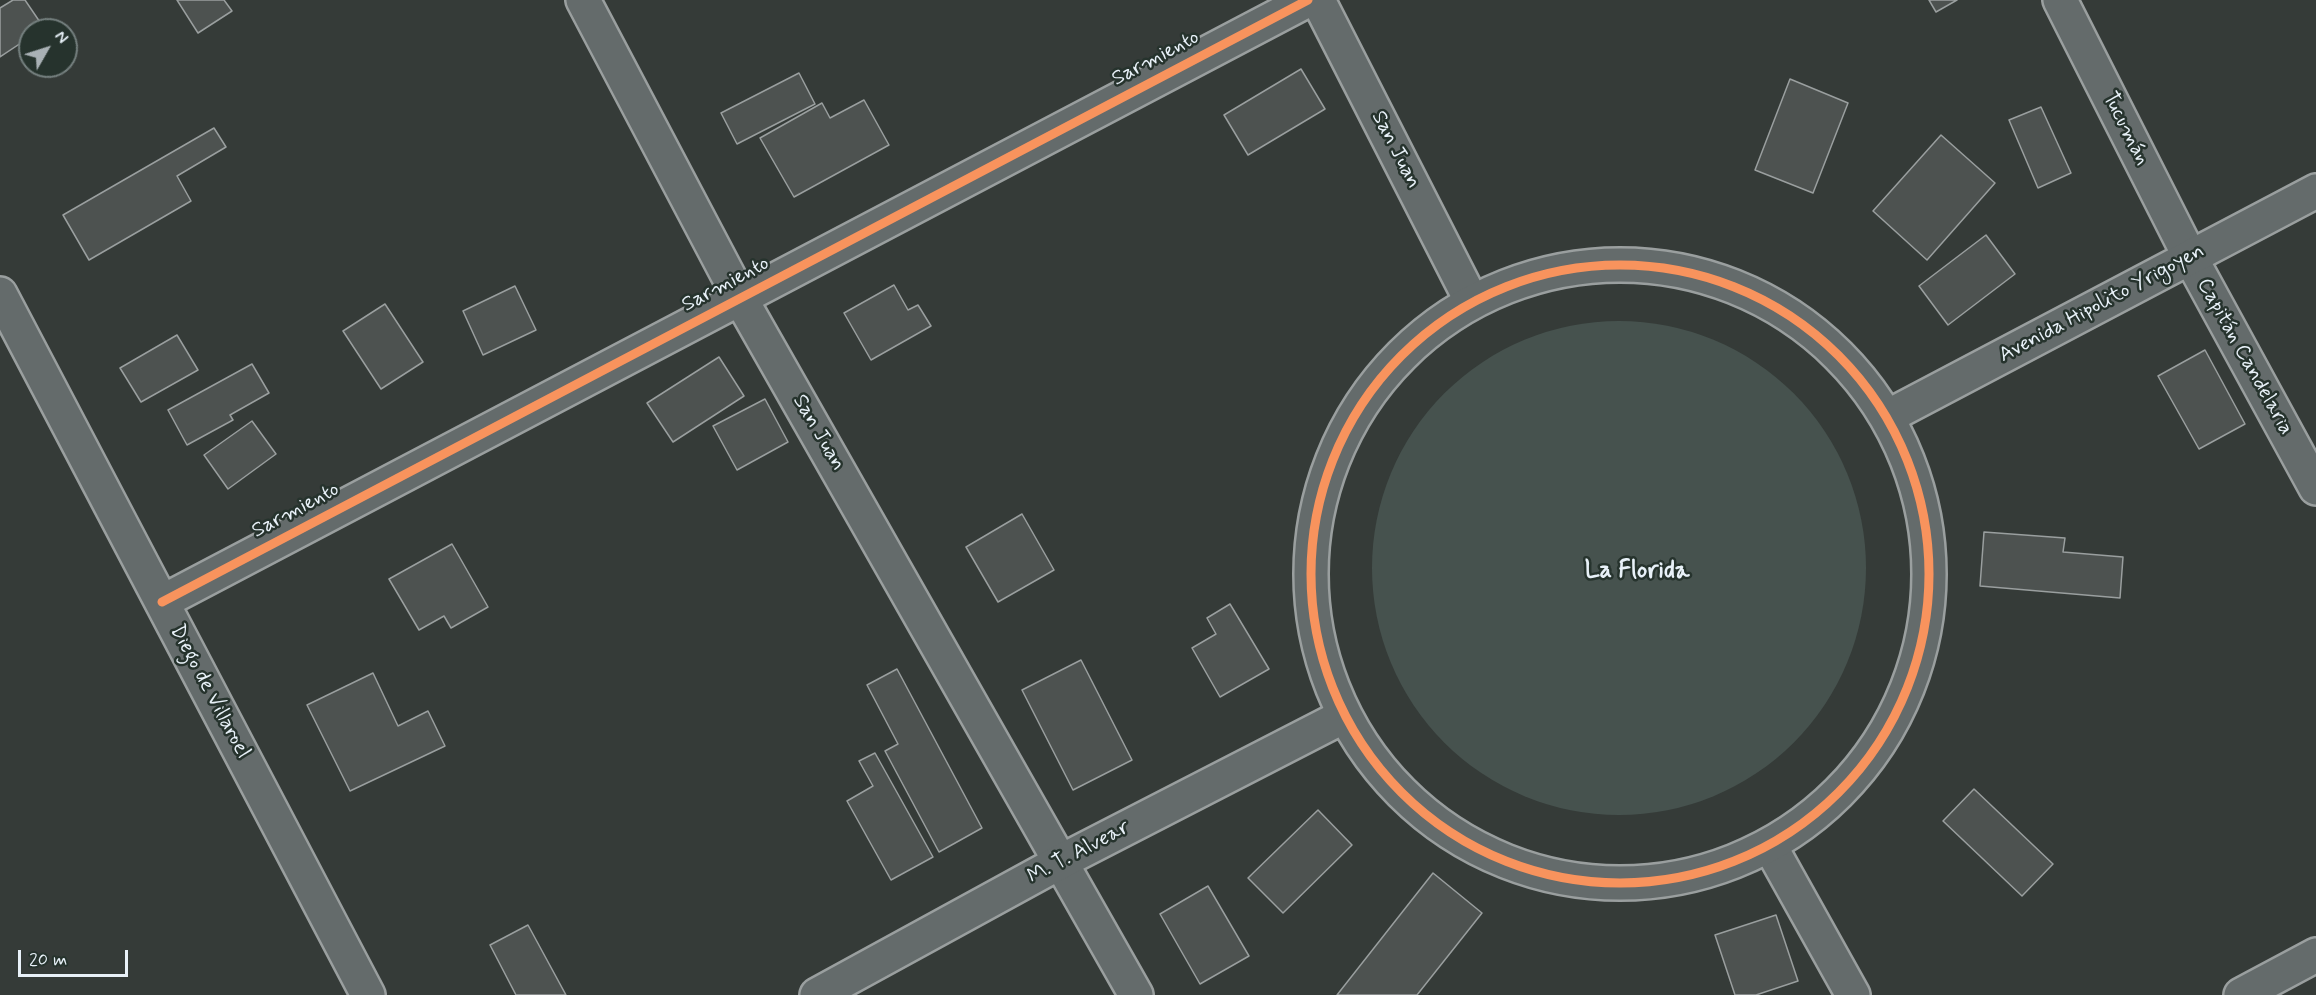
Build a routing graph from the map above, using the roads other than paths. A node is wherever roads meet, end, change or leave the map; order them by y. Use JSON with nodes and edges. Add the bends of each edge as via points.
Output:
{"nodes":[{"id":1,"x":584,"y":0,"type":"edge"},
{"id":2,"x":1308,"y":0,"type":"edge"},
{"id":3,"x":1318,"y":0,"type":"edge"},
{"id":4,"x":2060,"y":0,"type":"edge"},
{"id":5,"x":2316,"y":191,"type":"edge"},
{"id":6,"x":2190,"y":257,"type":"junction"},
{"id":7,"x":0,"y":294,"type":"edge"},
{"id":8,"x":740,"y":298,"type":"junction"},
{"id":9,"x":1471,"y":300,"type":"junction"},
{"id":10,"x":1887,"y":417,"type":"junction"},
{"id":11,"x":2316,"y":488,"type":"edge"},
{"id":12,"x":162,"y":602,"type":"junction"},
{"id":13,"x":1344,"y":716,"type":"junction"},
{"id":14,"x":1771,"y":848,"type":"junction"},
{"id":15,"x":1062,"y":861,"type":"junction"},
{"id":16,"x":2316,"y":955,"type":"edge"},
{"id":17,"x":368,"y":995,"type":"edge"},
{"id":18,"x":817,"y":995,"type":"edge"},
{"id":19,"x":1136,"y":995,"type":"edge"},
{"id":20,"x":1853,"y":995,"type":"edge"},
{"id":21,"x":2241,"y":995,"type":"edge"}],
"edges":[{"from":1,"to":8,"type":"street","name":"San Juan"},
{"from":2,"to":8,"type":"street","name":"Sarmiento"},
{"from":3,"to":9,"type":"street","name":"San Juan"},
{"from":4,"to":6,"type":"street","name":"Tucumán"},
{"from":5,"to":6,"type":"street","name":"Avenida Hipolito Yrigoyen"},
{"from":6,"to":10,"type":"street","name":"Avenida Hipolito Yrigoyen"},
{"from":6,"to":11,"type":"street","name":"Capitán Candelaria"},
{"from":7,"to":12,"type":"street","name":"Diego de Villaroel"},
{"from":8,"to":12,"type":"street","name":"Sarmiento"},
{"from":8,"to":15,"type":"street","name":"San Juan"},
{"from":9,"to":10,"type":"street","via":[[1545,271],[1624,263],[1702,274],[1775,305],[1838,354]]},
{"from":9,"to":13,"type":"street","via":[[1406,347],[1356,409],[1322,482],[1309,561],[1316,640]]},
{"from":10,"to":14,"type":"street","via":[[1920,493],[1931,575],[1920,657],[1888,733],[1837,798]]},
{"from":12,"to":17,"type":"street","name":"Diego de Villaroel"},
{"from":13,"to":14,"type":"street","via":[[1391,784],[1455,837],[1530,872],[1612,885],[1694,877]]},
{"from":13,"to":15,"type":"street","name":"M. T. Alvear"},
{"from":14,"to":20,"type":"street"},
{"from":15,"to":18,"type":"street","name":"M. T. Alvear"},
{"from":15,"to":19,"type":"street","name":"San Juan"},
{"from":16,"to":21,"type":"street"}]}
